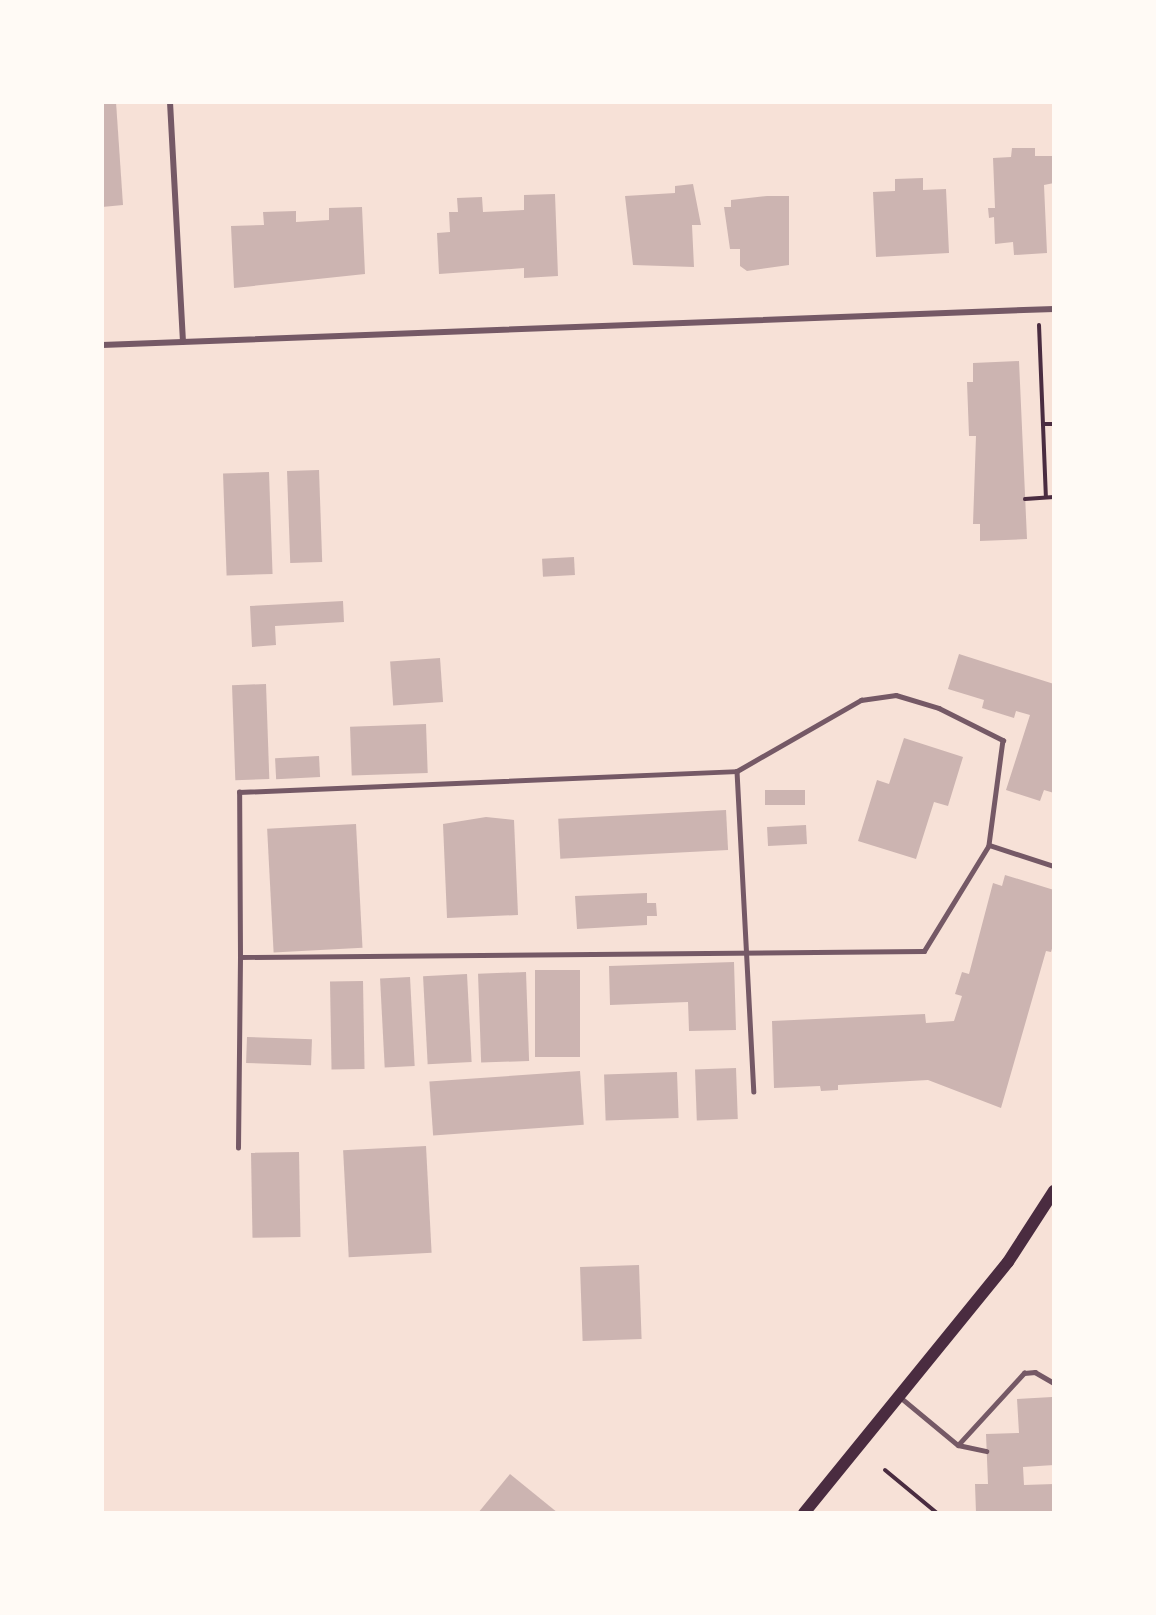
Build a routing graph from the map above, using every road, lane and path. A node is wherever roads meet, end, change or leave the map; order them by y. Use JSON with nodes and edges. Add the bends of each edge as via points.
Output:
{"nodes":[{"id":1,"x":170,"y":102,"type":"edge"},
{"id":2,"x":1038,"y":309,"type":"junction"},
{"id":3,"x":1054,"y":309,"type":"edge"},
{"id":4,"x":183,"y":342,"type":"junction"},
{"id":5,"x":102,"y":345,"type":"edge"},
{"id":6,"x":1042,"y":424,"type":"junction"},
{"id":7,"x":1054,"y":424,"type":"edge"},
{"id":8,"x":1046,"y":497,"type":"junction"},
{"id":9,"x":1054,"y":497,"type":"edge"},
{"id":10,"x":1025,"y":499,"type":"dead end"},
{"id":11,"x":737,"y":771,"type":"junction"},
{"id":12,"x":989,"y":845,"type":"junction"},
{"id":13,"x":1054,"y":866,"type":"edge"},
{"id":14,"x":750,"y":953,"type":"junction"},
{"id":15,"x":240,"y":957,"type":"junction"},
{"id":16,"x":754,"y":1092,"type":"dead end"},
{"id":17,"x":238,"y":1148,"type":"dead end"},
{"id":18,"x":1054,"y":1191,"type":"edge"},
{"id":19,"x":1054,"y":1383,"type":"edge"},
{"id":20,"x":900,"y":1397,"type":"junction"},
{"id":21,"x":958,"y":1444,"type":"junction"},
{"id":22,"x":986,"y":1451,"type":"dead end"},
{"id":23,"x":885,"y":1470,"type":"dead end"},
{"id":24,"x":804,"y":1513,"type":"edge"},
{"id":25,"x":937,"y":1513,"type":"edge"}],
"edges":[{"from":1,"to":4,"type":"street"},
{"from":2,"to":3,"type":"street"},
{"from":2,"to":4,"type":"street"},
{"from":2,"to":6,"type":"path"},
{"from":4,"to":5,"type":"street"},
{"from":6,"to":7,"type":"path"},
{"from":6,"to":8,"type":"path"},
{"from":8,"to":9,"type":"path"},
{"from":8,"to":10,"type":"path"},
{"from":11,"to":12,"type":"lane","via":[[861,700],[896,695],[939,708],[1004,740]]},
{"from":11,"to":14,"type":"lane"},
{"from":11,"to":15,"type":"lane","via":[[240,792]]},
{"from":12,"to":13,"type":"lane"},
{"from":12,"to":14,"type":"lane","via":[[924,951]]},
{"from":14,"to":15,"type":"lane"},
{"from":14,"to":16,"type":"lane"},
{"from":15,"to":17,"type":"lane"},
{"from":18,"to":20,"type":"main road","via":[[1008,1263]]},
{"from":19,"to":21,"type":"lane","via":[[1035,1372],[1024,1373]]},
{"from":20,"to":21,"type":"lane"},
{"from":20,"to":24,"type":"main road"},
{"from":21,"to":22,"type":"lane"},
{"from":23,"to":25,"type":"path"}]}
